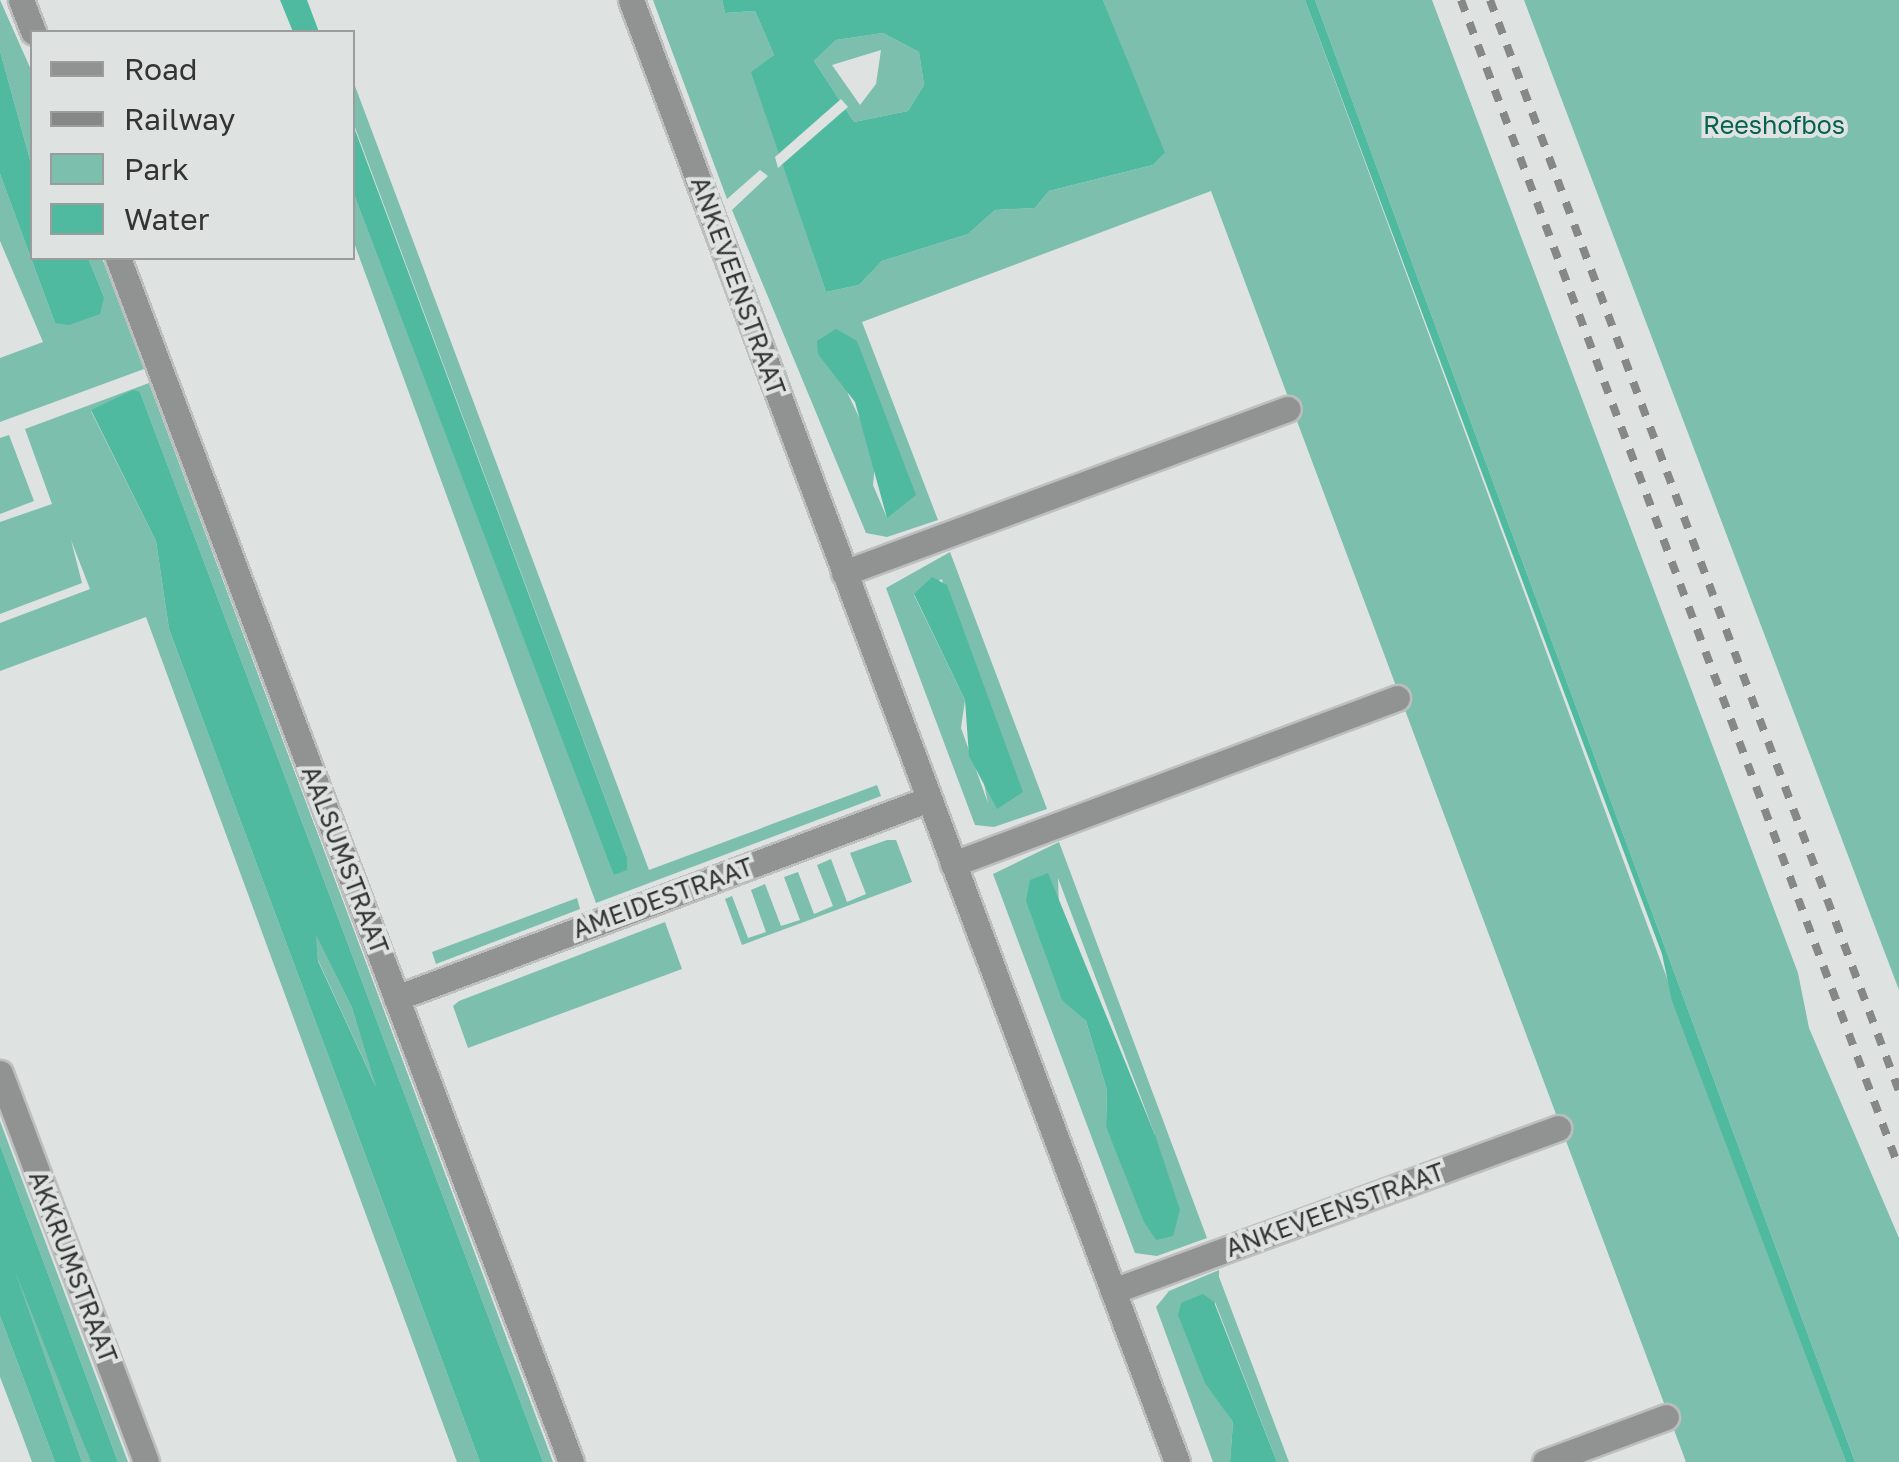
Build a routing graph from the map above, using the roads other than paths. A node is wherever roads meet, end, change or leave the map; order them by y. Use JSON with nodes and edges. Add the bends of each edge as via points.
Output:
{"nodes":[{"id":1,"x":21,"y":0,"type":"edge"},
{"id":2,"x":631,"y":0,"type":"edge"},
{"id":3,"x":32,"y":30,"type":"edge"},
{"id":4,"x":119,"y":260,"type":"edge"},
{"id":5,"x":1288,"y":409,"type":"dead end"},
{"id":6,"x":844,"y":573,"type":"junction"},
{"id":7,"x":1396,"y":698,"type":"dead end"},
{"id":8,"x":929,"y":799,"type":"junction"},
{"id":9,"x":953,"y":864,"type":"junction"},
{"id":10,"x":396,"y":998,"type":"junction"},
{"id":11,"x":0,"y":1073,"type":"edge"},
{"id":12,"x":1558,"y":1128,"type":"dead end"},
{"id":13,"x":1112,"y":1292,"type":"junction"},
{"id":14,"x":1666,"y":1417,"type":"dead end"},
{"id":15,"x":146,"y":1462,"type":"edge"},
{"id":16,"x":571,"y":1462,"type":"edge"},
{"id":17,"x":1177,"y":1462,"type":"edge"},
{"id":18,"x":1545,"y":1462,"type":"edge"}],
"edges":[{"from":1,"to":3,"type":"street"},
{"from":2,"to":6,"type":"street","name":"ANKEVEENSTRAAT"},
{"from":4,"to":10,"type":"street","name":"AALSUMSTRAAT"},
{"from":5,"to":6,"type":"street"},
{"from":6,"to":8,"type":"street","name":"ANKEVEENSTRAAT"},
{"from":7,"to":9,"type":"street"},
{"from":8,"to":9,"type":"street","name":"ANKEVEENSTRAAT"},
{"from":8,"to":10,"type":"street","name":"AMEIDESTRAAT"},
{"from":9,"to":13,"type":"street","name":"ANKEVEENSTRAAT"},
{"from":10,"to":16,"type":"street","name":"AALSUMSTRAAT"},
{"from":11,"to":15,"type":"street","name":"AKKRUMSTRAAT"},
{"from":12,"to":13,"type":"street","name":"ANKEVEENSTRAAT"},
{"from":13,"to":17,"type":"street","name":"ANKEVEENSTRAAT"},
{"from":14,"to":18,"type":"street"}]}
